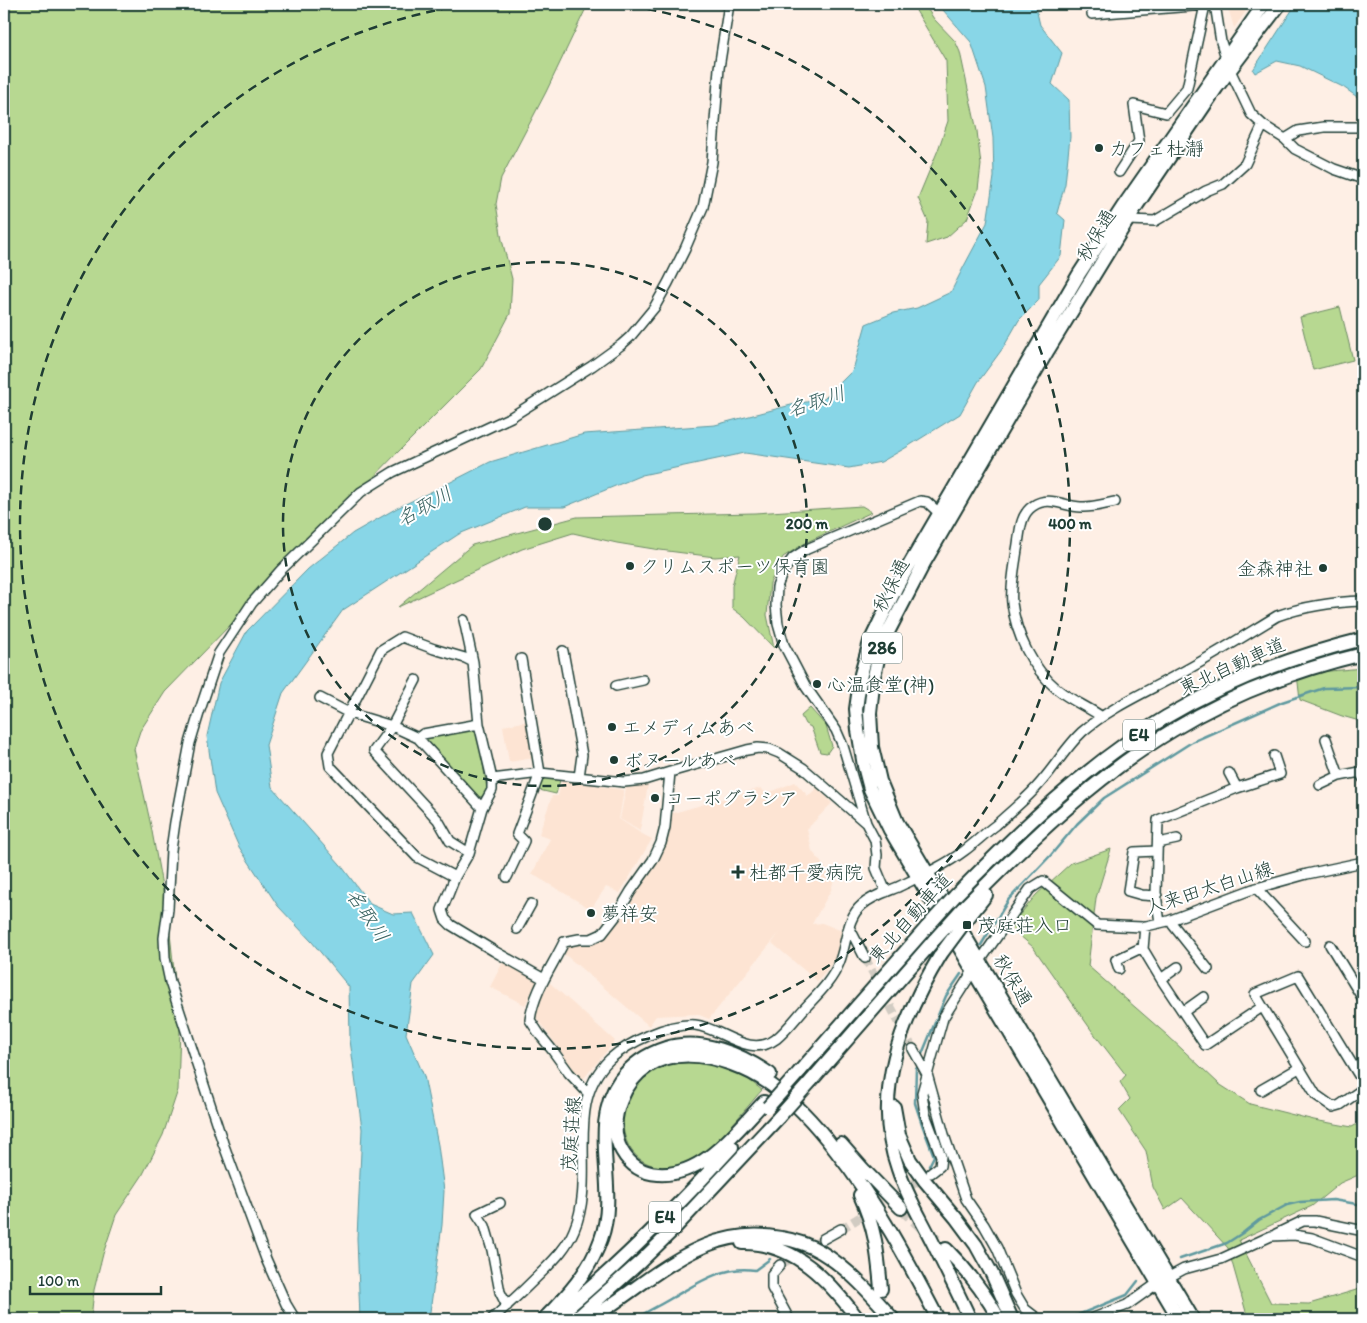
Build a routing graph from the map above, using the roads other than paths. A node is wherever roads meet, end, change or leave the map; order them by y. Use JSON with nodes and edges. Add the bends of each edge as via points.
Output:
{"nodes":[{"id":1,"x":729,"y":4,"type":"edge"},
{"id":2,"x":1092,"y":4,"type":"edge"},
{"id":3,"x":1207,"y":4,"type":"edge"},
{"id":4,"x":1215,"y":4,"type":"edge"},
{"id":5,"x":1264,"y":4,"type":"edge"},
{"id":6,"x":1280,"y":4,"type":"edge"},
{"id":7,"x":1228,"y":64,"type":"junction"},
{"id":8,"x":1263,"y":125,"type":"junction"},
{"id":9,"x":1363,"y":127,"type":"edge"},
{"id":10,"x":1285,"y":139,"type":"junction"},
{"id":11,"x":1119,"y":172,"type":"dead end"},
{"id":12,"x":1363,"y":179,"type":"edge"},
{"id":13,"x":1128,"y":220,"type":"junction"},
{"id":14,"x":1114,"y":502,"type":"dead end"},
{"id":15,"x":939,"y":513,"type":"junction"},
{"id":16,"x":1363,"y":601,"type":"edge"},
{"id":17,"x":464,"y":620,"type":"dead end"},
{"id":18,"x":1363,"y":639,"type":"edge"},
{"id":19,"x":563,"y":651,"type":"dead end"},
{"id":20,"x":1363,"y":654,"type":"edge"},
{"id":21,"x":521,"y":659,"type":"dead end"},
{"id":22,"x":473,"y":662,"type":"junction"},
{"id":23,"x":416,"y":680,"type":"dead end"},
{"id":24,"x":643,"y":680,"type":"dead end"},
{"id":25,"x":616,"y":686,"type":"dead end"},
{"id":26,"x":320,"y":698,"type":"dead end"},
{"id":27,"x":349,"y":713,"type":"junction"},
{"id":28,"x":1102,"y":717,"type":"junction"},
{"id":29,"x":479,"y":724,"type":"junction"},
{"id":30,"x":392,"y":726,"type":"junction"},
{"id":31,"x":418,"y":738,"type":"junction"},
{"id":32,"x":1326,"y":740,"type":"dead end"},
{"id":33,"x":1274,"y":756,"type":"dead end"},
{"id":34,"x":670,"y":772,"type":"junction"},
{"id":35,"x":1229,"y":773,"type":"dead end"},
{"id":36,"x":540,"y":774,"type":"junction"},
{"id":37,"x":1339,"y":776,"type":"junction"},
{"id":38,"x":578,"y":777,"type":"junction"},
{"id":39,"x":1363,"y":778,"type":"edge"},
{"id":40,"x":492,"y":779,"type":"junction"},
{"id":41,"x":1320,"y":785,"type":"dead end"},
{"id":42,"x":1237,"y":788,"type":"junction"},
{"id":43,"x":482,"y":808,"type":"junction"},
{"id":44,"x":866,"y":823,"type":"junction"},
{"id":45,"x":1177,"y":839,"type":"dead end"},
{"id":46,"x":1157,"y":847,"type":"junction"},
{"id":47,"x":469,"y":853,"type":"junction"},
{"id":48,"x":1363,"y":862,"type":"edge"},
{"id":49,"x":922,"y":875,"type":"junction"},
{"id":50,"x":455,"y":877,"type":"junction"},
{"id":51,"x":507,"y":877,"type":"dead end"},
{"id":52,"x":1256,"y":888,"type":"junction"},
{"id":53,"x":886,"y":892,"type":"junction"},
{"id":54,"x":1157,"y":896,"type":"junction"},
{"id":55,"x":531,"y":904,"type":"dead end"},
{"id":56,"x":965,"y":914,"type":"junction"},
{"id":57,"x":1171,"y":920,"type":"junction"},
{"id":58,"x":1160,"y":923,"type":"junction"},
{"id":59,"x":1145,"y":926,"type":"junction"},
{"id":60,"x":849,"y":928,"type":"junction"},
{"id":61,"x":517,"y":929,"type":"dead end"},
{"id":62,"x":1306,"y":941,"type":"dead end"},
{"id":63,"x":1330,"y":945,"type":"dead end"},
{"id":64,"x":1143,"y":947,"type":"junction"},
{"id":65,"x":865,"y":958,"type":"tunnel mouth"},
{"id":66,"x":977,"y":966,"type":"junction"},
{"id":67,"x":1178,"y":967,"type":"dead end"},
{"id":68,"x":1119,"y":969,"type":"dead end"},
{"id":69,"x":1208,"y":969,"type":"dead end"},
{"id":70,"x":544,"y":979,"type":"junction"},
{"id":71,"x":1161,"y":979,"type":"junction"},
{"id":72,"x":1204,"y":997,"type":"dead end"},
{"id":73,"x":1363,"y":999,"type":"edge"},
{"id":74,"x":1262,"y":1007,"type":"junction"},
{"id":75,"x":1183,"y":1012,"type":"junction"},
{"id":76,"x":913,"y":1049,"type":"tunnel mouth"},
{"id":77,"x":894,"y":1060,"type":"junction"},
{"id":78,"x":1299,"y":1068,"type":"junction"},
{"id":79,"x":926,"y":1074,"type":"junction"},
{"id":80,"x":1363,"y":1082,"type":"edge"},
{"id":81,"x":1363,"y":1089,"type":"edge"},
{"id":82,"x":1261,"y":1090,"type":"dead end"},
{"id":83,"x":588,"y":1093,"type":"junction"},
{"id":84,"x":766,"y":1104,"type":"junction"},
{"id":85,"x":815,"y":1124,"type":"junction"},
{"id":86,"x":836,"y":1138,"type":"junction"},
{"id":87,"x":931,"y":1174,"type":"tunnel mouth"},
{"id":88,"x":500,"y":1203,"type":"dead end"},
{"id":89,"x":901,"y":1208,"type":"tunnel mouth"},
{"id":90,"x":841,"y":1229,"type":"tunnel mouth"},
{"id":91,"x":1363,"y":1230,"type":"edge"},
{"id":92,"x":1272,"y":1236,"type":"junction"},
{"id":93,"x":823,"y":1239,"type":"tunnel mouth"},
{"id":94,"x":946,"y":1249,"type":"tunnel mouth"},
{"id":95,"x":1363,"y":1257,"type":"edge"},
{"id":96,"x":780,"y":1265,"type":"tunnel mouth"},
{"id":97,"x":1164,"y":1280,"type":"junction"},
{"id":98,"x":636,"y":1288,"type":"junction"},
{"id":99,"x":880,"y":1289,"type":"dead end"},
{"id":100,"x":507,"y":1306,"type":"junction"},
{"id":101,"x":1178,"y":1317,"type":"edge"},
{"id":102,"x":295,"y":1319,"type":"edge"},
{"id":103,"x":492,"y":1319,"type":"edge"},
{"id":104,"x":544,"y":1319,"type":"edge"},
{"id":105,"x":554,"y":1319,"type":"edge"},
{"id":106,"x":576,"y":1319,"type":"edge"},
{"id":107,"x":591,"y":1319,"type":"edge"},
{"id":108,"x":788,"y":1319,"type":"edge"},
{"id":109,"x":858,"y":1319,"type":"edge"},
{"id":110,"x":893,"y":1319,"type":"edge"},
{"id":111,"x":938,"y":1319,"type":"edge"},
{"id":112,"x":947,"y":1319,"type":"edge"},
{"id":113,"x":970,"y":1319,"type":"edge"},
{"id":114,"x":999,"y":1319,"type":"edge"},
{"id":115,"x":1011,"y":1319,"type":"edge"},
{"id":116,"x":1038,"y":1319,"type":"edge"},
{"id":117,"x":1091,"y":1319,"type":"edge"},
{"id":118,"x":1193,"y":1319,"type":"edge"}],
"edges":[{"from":1,"to":102,"type":"street","via":[[719,68],[712,162],[703,207],[654,308],[621,345],[511,417],[393,472],[361,492],[252,603],[219,653],[200,710],[190,743],[171,850],[164,938],[167,968],[223,1143],[266,1259]]},
{"from":2,"to":3,"type":"street","via":[[1092,14]]},
{"from":3,"to":11,"type":"street","via":[[1187,88],[1166,113],[1134,105],[1139,141]]},
{"from":4,"to":7,"type":"street"},
{"from":5,"to":7,"type":"highway","name":"秋保通","number":"286"},
{"from":6,"to":7,"type":"highway","name":"秋保通","number":"286"},
{"from":7,"to":8,"type":"street","via":[[1251,114]]},
{"from":7,"to":13,"type":"highway","name":"秋保通","number":"286","via":[[1217,87]]},
{"from":7,"to":15,"type":"highway","name":"秋保通","number":"286","via":[[1122,208],[1079,274]]},
{"from":8,"to":10,"type":"street"},
{"from":8,"to":13,"type":"street","via":[[1245,164],[1223,184],[1155,221]]},
{"from":9,"to":10,"type":"street","via":[[1324,126],[1298,131]]},
{"from":10,"to":12,"type":"street","via":[[1295,149],[1334,169]]},
{"from":13,"to":49,"type":"highway","name":"秋保通","number":"286","via":[[924,563],[879,655],[870,713],[872,747],[880,781]]},
{"from":14,"to":28,"type":"street","via":[[1083,508],[1048,501],[1026,510],[1011,602],[1018,631],[1035,664],[1056,688]]},
{"from":15,"to":44,"type":"street","via":[[927,502],[920,501],[807,549],[783,571],[777,587],[778,624],[784,645],[806,687],[836,730]]},
{"from":15,"to":49,"type":"highway","name":"秋保通","number":"286","via":[[897,586],[870,642],[856,709],[870,789],[890,830]]},
{"from":16,"to":28,"type":"street","name":"茂庭荘線","via":[[1312,606],[1277,616]]},
{"from":17,"to":22,"type":"street"},
{"from":18,"to":84,"type":"highway","name":"東北自動車道","number":"E4","bridge":true,"via":[[1285,662],[1199,699],[1129,742],[1063,793],[955,896],[888,971],[861,992]]},
{"from":19,"to":38,"type":"street","via":[[582,755]]},
{"from":20,"to":56,"type":"highway","name":"東北自動車道","number":"E4","via":[[1291,674],[1248,691],[1207,711],[1137,753],[1072,804]]},
{"from":21,"to":36,"type":"street"},
{"from":22,"to":27,"type":"street","via":[[402,637],[381,650]]},
{"from":22,"to":29,"type":"street"},
{"from":23,"to":30,"type":"street"},
{"from":24,"to":25,"type":"street"},
{"from":26,"to":27,"type":"street"},
{"from":27,"to":30,"type":"street"},
{"from":27,"to":50,"type":"street","via":[[328,753],[330,766],[417,857]]},
{"from":28,"to":49,"type":"street","name":"茂庭荘線","via":[[1075,739],[1042,782],[1006,816],[964,851]]},
{"from":29,"to":31,"type":"street","via":[[422,734]]},
{"from":29,"to":40,"type":"street"},
{"from":30,"to":31,"type":"street"},
{"from":30,"to":47,"type":"street","via":[[374,751],[438,820],[450,841]]},
{"from":31,"to":43,"type":"street"},
{"from":32,"to":37,"type":"street"},
{"from":33,"to":42,"type":"street","via":[[1280,774]]},
{"from":34,"to":38,"type":"street","via":[[624,782]]},
{"from":34,"to":44,"type":"street","via":[[747,750],[769,749],[803,768]]},
{"from":34,"to":70,"type":"street","via":[[665,827],[653,860],[602,934],[591,939],[564,942]]},
{"from":35,"to":42,"type":"street"},
{"from":36,"to":38,"type":"street"},
{"from":36,"to":40,"type":"street"},
{"from":36,"to":51,"type":"street","via":[[517,834],[524,841]]},
{"from":37,"to":39,"type":"street","via":[[1360,772]]},
{"from":37,"to":41,"type":"street"},
{"from":40,"to":43,"type":"street","via":[[492,790]]},
{"from":42,"to":46,"type":"street","via":[[1158,820]]},
{"from":43,"to":47,"type":"street"},
{"from":44,"to":53,"type":"street","via":[[875,840],[876,868]]},
{"from":45,"to":46,"type":"street"},
{"from":46,"to":54,"type":"street"},
{"from":46,"to":54,"type":"street","via":[[1134,852],[1128,891]]},
{"from":47,"to":50,"type":"street"},
{"from":48,"to":52,"type":"street","name":"人来田太白山線"},
{"from":49,"to":53,"type":"street","name":"茂庭荘線"},
{"from":49,"to":66,"type":"highway","name":"秋保通","number":"286"},
{"from":50,"to":70,"type":"street","via":[[442,910],[444,919]]},
{"from":52,"to":57,"type":"street","name":"人来田太白山線"},
{"from":52,"to":62,"type":"street"},
{"from":53,"to":60,"type":"street","name":"茂庭荘線","via":[[860,906]]},
{"from":54,"to":58,"type":"street"},
{"from":55,"to":61,"type":"street"},
{"from":56,"to":77,"type":"highway","bridge":true,"via":[[927,977],[906,1020]]},
{"from":56,"to":106,"type":"highway","name":"東北自動車道","number":"E4","bridge":true,"via":[[935,939],[779,1118],[672,1231]]},
{"from":57,"to":58,"type":"street","name":"人来田太白山線"},
{"from":57,"to":69,"type":"street"},
{"from":58,"to":59,"type":"street","name":"人来田太白山線"},
{"from":59,"to":64,"type":"street"},
{"from":59,"to":66,"type":"street","name":"人来田太白山線","via":[[1097,925],[1043,881],[1030,889]]},
{"from":60,"to":65,"type":"street"},
{"from":60,"to":83,"type":"street","name":"茂庭荘線","via":[[840,961],[829,981],[787,1029],[769,1044],[748,1045],[696,1025],[669,1028],[620,1051],[600,1070]]},
{"from":63,"to":73,"type":"street"},
{"from":64,"to":68,"type":"street","via":[[1116,960]]},
{"from":64,"to":71,"type":"street"},
{"from":66,"to":79,"type":"street","via":[[943,1018]]},
{"from":66,"to":97,"type":"highway","name":"秋保通","number":"286"},
{"from":67,"to":71,"type":"street"},
{"from":70,"to":83,"type":"street","via":[[530,1020]]},
{"from":71,"to":75,"type":"street"},
{"from":72,"to":75,"type":"street"},
{"from":74,"to":75,"type":"street","via":[[1205,1045]]},
{"from":74,"to":78,"type":"street"},
{"from":74,"to":80,"type":"street","via":[[1255,994],[1298,976]]},
{"from":76,"to":79,"type":"street"},
{"from":77,"to":113,"type":"highway","via":[[888,1090],[888,1114],[897,1168]]},
{"from":77,"to":115,"type":"highway","via":[[894,1104],[904,1148],[917,1170],[976,1245]]},
{"from":78,"to":81,"type":"street","via":[[1316,1095],[1333,1106],[1340,1105]]},
{"from":78,"to":82,"type":"street"},
{"from":79,"to":87,"type":"street","via":[[922,1093],[925,1114],[941,1156],[940,1166]]},
{"from":79,"to":116,"type":"street","via":[[966,1199],[997,1248],[1025,1309]]},
{"from":83,"to":100,"type":"street","name":"茂庭荘線","via":[[584,1127],[584,1185],[576,1228],[561,1253]]},
{"from":84,"to":85,"type":"highway","via":[[710,1157],[676,1174],[642,1171],[626,1158],[617,1140],[618,1105],[628,1086],[644,1069],[677,1055],[714,1058],[742,1068],[787,1097]]},
{"from":84,"to":105,"type":"highway","number":"E4","via":[[693,1190],[597,1283]]},
{"from":85,"to":99,"type":"highway","via":[[852,1179],[870,1217],[877,1246]]},
{"from":85,"to":111,"type":"highway","via":[[873,1202]]},
{"from":86,"to":89,"type":"highway"},
{"from":86,"to":104,"type":"highway","via":[[792,1090],[736,1055],[708,1047],[682,1045],[644,1057],[623,1076],[607,1108],[608,1195],[602,1239],[588,1267]]},
{"from":86,"to":112,"type":"highway","via":[[894,1221]]},
{"from":88,"to":100,"type":"street","via":[[476,1214],[485,1226],[500,1292]]},
{"from":90,"to":93,"type":"street"},
{"from":91,"to":92,"type":"street","via":[[1316,1221],[1303,1222]]},
{"from":92,"to":95,"type":"street","via":[[1312,1238]]},
{"from":92,"to":97,"type":"street","via":[[1221,1259],[1184,1269]]},
{"from":94,"to":114,"type":"highway","via":[[962,1264]]},
{"from":96,"to":108,"type":"street","via":[[772,1274],[772,1288]]},
{"from":97,"to":101,"type":"highway","name":"秋保通","number":"286"},
{"from":97,"to":117,"type":"street","via":[[1127,1305]]},
{"from":97,"to":118,"type":"highway","name":"秋保通","number":"286"},
{"from":98,"to":107,"type":"highway"},
{"from":98,"to":109,"type":"highway","via":[[703,1251],[731,1244],[757,1244],[781,1250],[804,1262],[827,1282]]},
{"from":98,"to":110,"type":"highway","via":[[672,1262],[702,1246],[744,1235],[774,1236],[820,1251],[837,1263]]},
{"from":100,"to":103,"type":"street","name":"茂庭荘線"}]}
